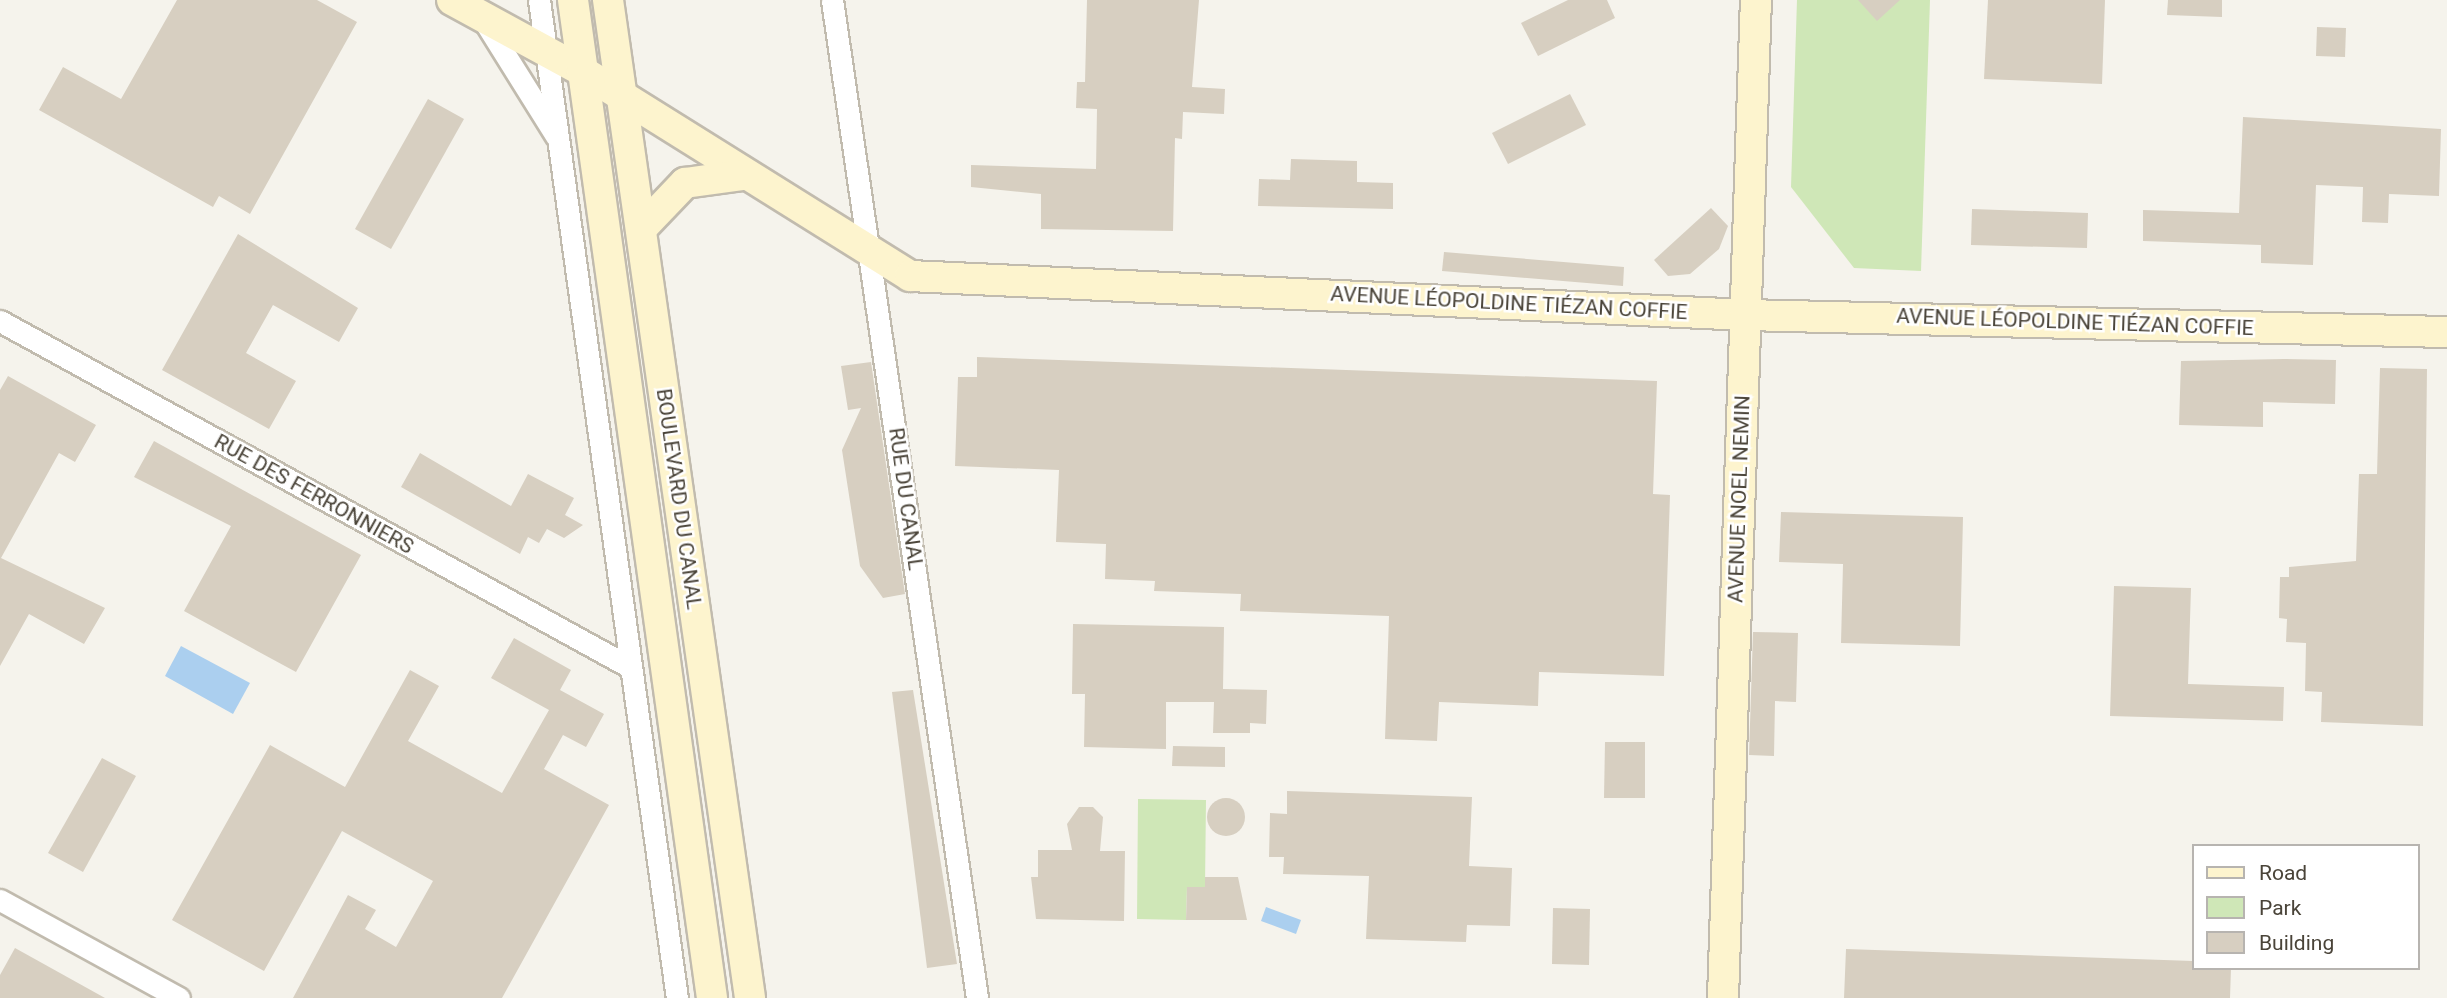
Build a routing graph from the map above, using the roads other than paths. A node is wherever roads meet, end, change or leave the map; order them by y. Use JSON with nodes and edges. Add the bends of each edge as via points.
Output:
{"nodes":[{"id":1,"x":452,"y":0,"type":"edge"},
{"id":2,"x":539,"y":0,"type":"edge"},
{"id":3,"x":573,"y":0,"type":"edge"},
{"id":4,"x":608,"y":0,"type":"edge"},
{"id":5,"x":832,"y":0,"type":"edge"},
{"id":6,"x":1756,"y":0,"type":"edge"},
{"id":7,"x":482,"y":8,"type":"edge"},
{"id":8,"x":546,"y":52,"type":"junction"},
{"id":9,"x":582,"y":71,"type":"junction"},
{"id":10,"x":622,"y":96,"type":"junction"},
{"id":11,"x":561,"y":143,"type":"junction"},
{"id":12,"x":743,"y":175,"type":"junction"},
{"id":13,"x":641,"y":229,"type":"junction"},
{"id":14,"x":871,"y":252,"type":"junction"},
{"id":15,"x":1745,"y":314,"type":"junction"},
{"id":16,"x":0,"y":321,"type":"edge"},
{"id":17,"x":2447,"y":332,"type":"edge"},
{"id":18,"x":628,"y":666,"type":"junction"},
{"id":19,"x":0,"y":900,"type":"edge"},
{"id":20,"x":179,"y":998,"type":"edge"},
{"id":21,"x":677,"y":998,"type":"edge"},
{"id":22,"x":712,"y":998,"type":"edge"},
{"id":23,"x":750,"y":998,"type":"edge"},
{"id":24,"x":977,"y":998,"type":"edge"},
{"id":25,"x":1723,"y":998,"type":"edge"}],
"edges":[{"from":1,"to":7,"type":"street","name":"AVENUE LÉOPOLDINE TIÉZAN COFFIE"},
{"from":2,"to":8,"type":"street"},
{"from":3,"to":9,"type":"street","name":"BOULEVARD DU CANAL"},
{"from":4,"to":10,"type":"street","name":"BOULEVARD DU CANAL"},
{"from":5,"to":14,"type":"street","name":"RUE DU CANAL"},
{"from":6,"to":15,"type":"street","name":"AVENUE NOEL NEMIN"},
{"from":7,"to":8,"type":"street","name":"AVENUE LÉOPOLDINE TIÉZAN COFFIE"},
{"from":7,"to":11,"type":"street"},
{"from":8,"to":9,"type":"street","name":"AVENUE LÉOPOLDINE TIÉZAN COFFIE"},
{"from":8,"to":11,"type":"street"},
{"from":9,"to":10,"type":"street","name":"AVENUE LÉOPOLDINE TIÉZAN COFFIE"},
{"from":9,"to":22,"type":"street","name":"BOULEVARD DU CANAL"},
{"from":10,"to":12,"type":"street","name":"AVENUE LÉOPOLDINE TIÉZAN COFFIE"},
{"from":10,"to":13,"type":"street","name":"BOULEVARD DU CANAL"},
{"from":11,"to":18,"type":"street"},
{"from":12,"to":13,"type":"street","via":[[685,183]]},
{"from":12,"to":14,"type":"street","name":"AVENUE LÉOPOLDINE TIÉZAN COFFIE"},
{"from":13,"to":23,"type":"street","name":"BOULEVARD DU CANAL"},
{"from":14,"to":15,"type":"street","name":"AVENUE LÉOPOLDINE TIÉZAN COFFIE","via":[[910,276]]},
{"from":14,"to":24,"type":"street","name":"RUE DU CANAL"},
{"from":15,"to":17,"type":"street","name":"AVENUE LÉOPOLDINE TIÉZAN COFFIE"},
{"from":15,"to":25,"type":"street","name":"AVENUE NOEL NEMIN"},
{"from":16,"to":18,"type":"street","name":"RUE DES FERRONNIERS"},
{"from":18,"to":21,"type":"street"},
{"from":19,"to":20,"type":"street"}]}
